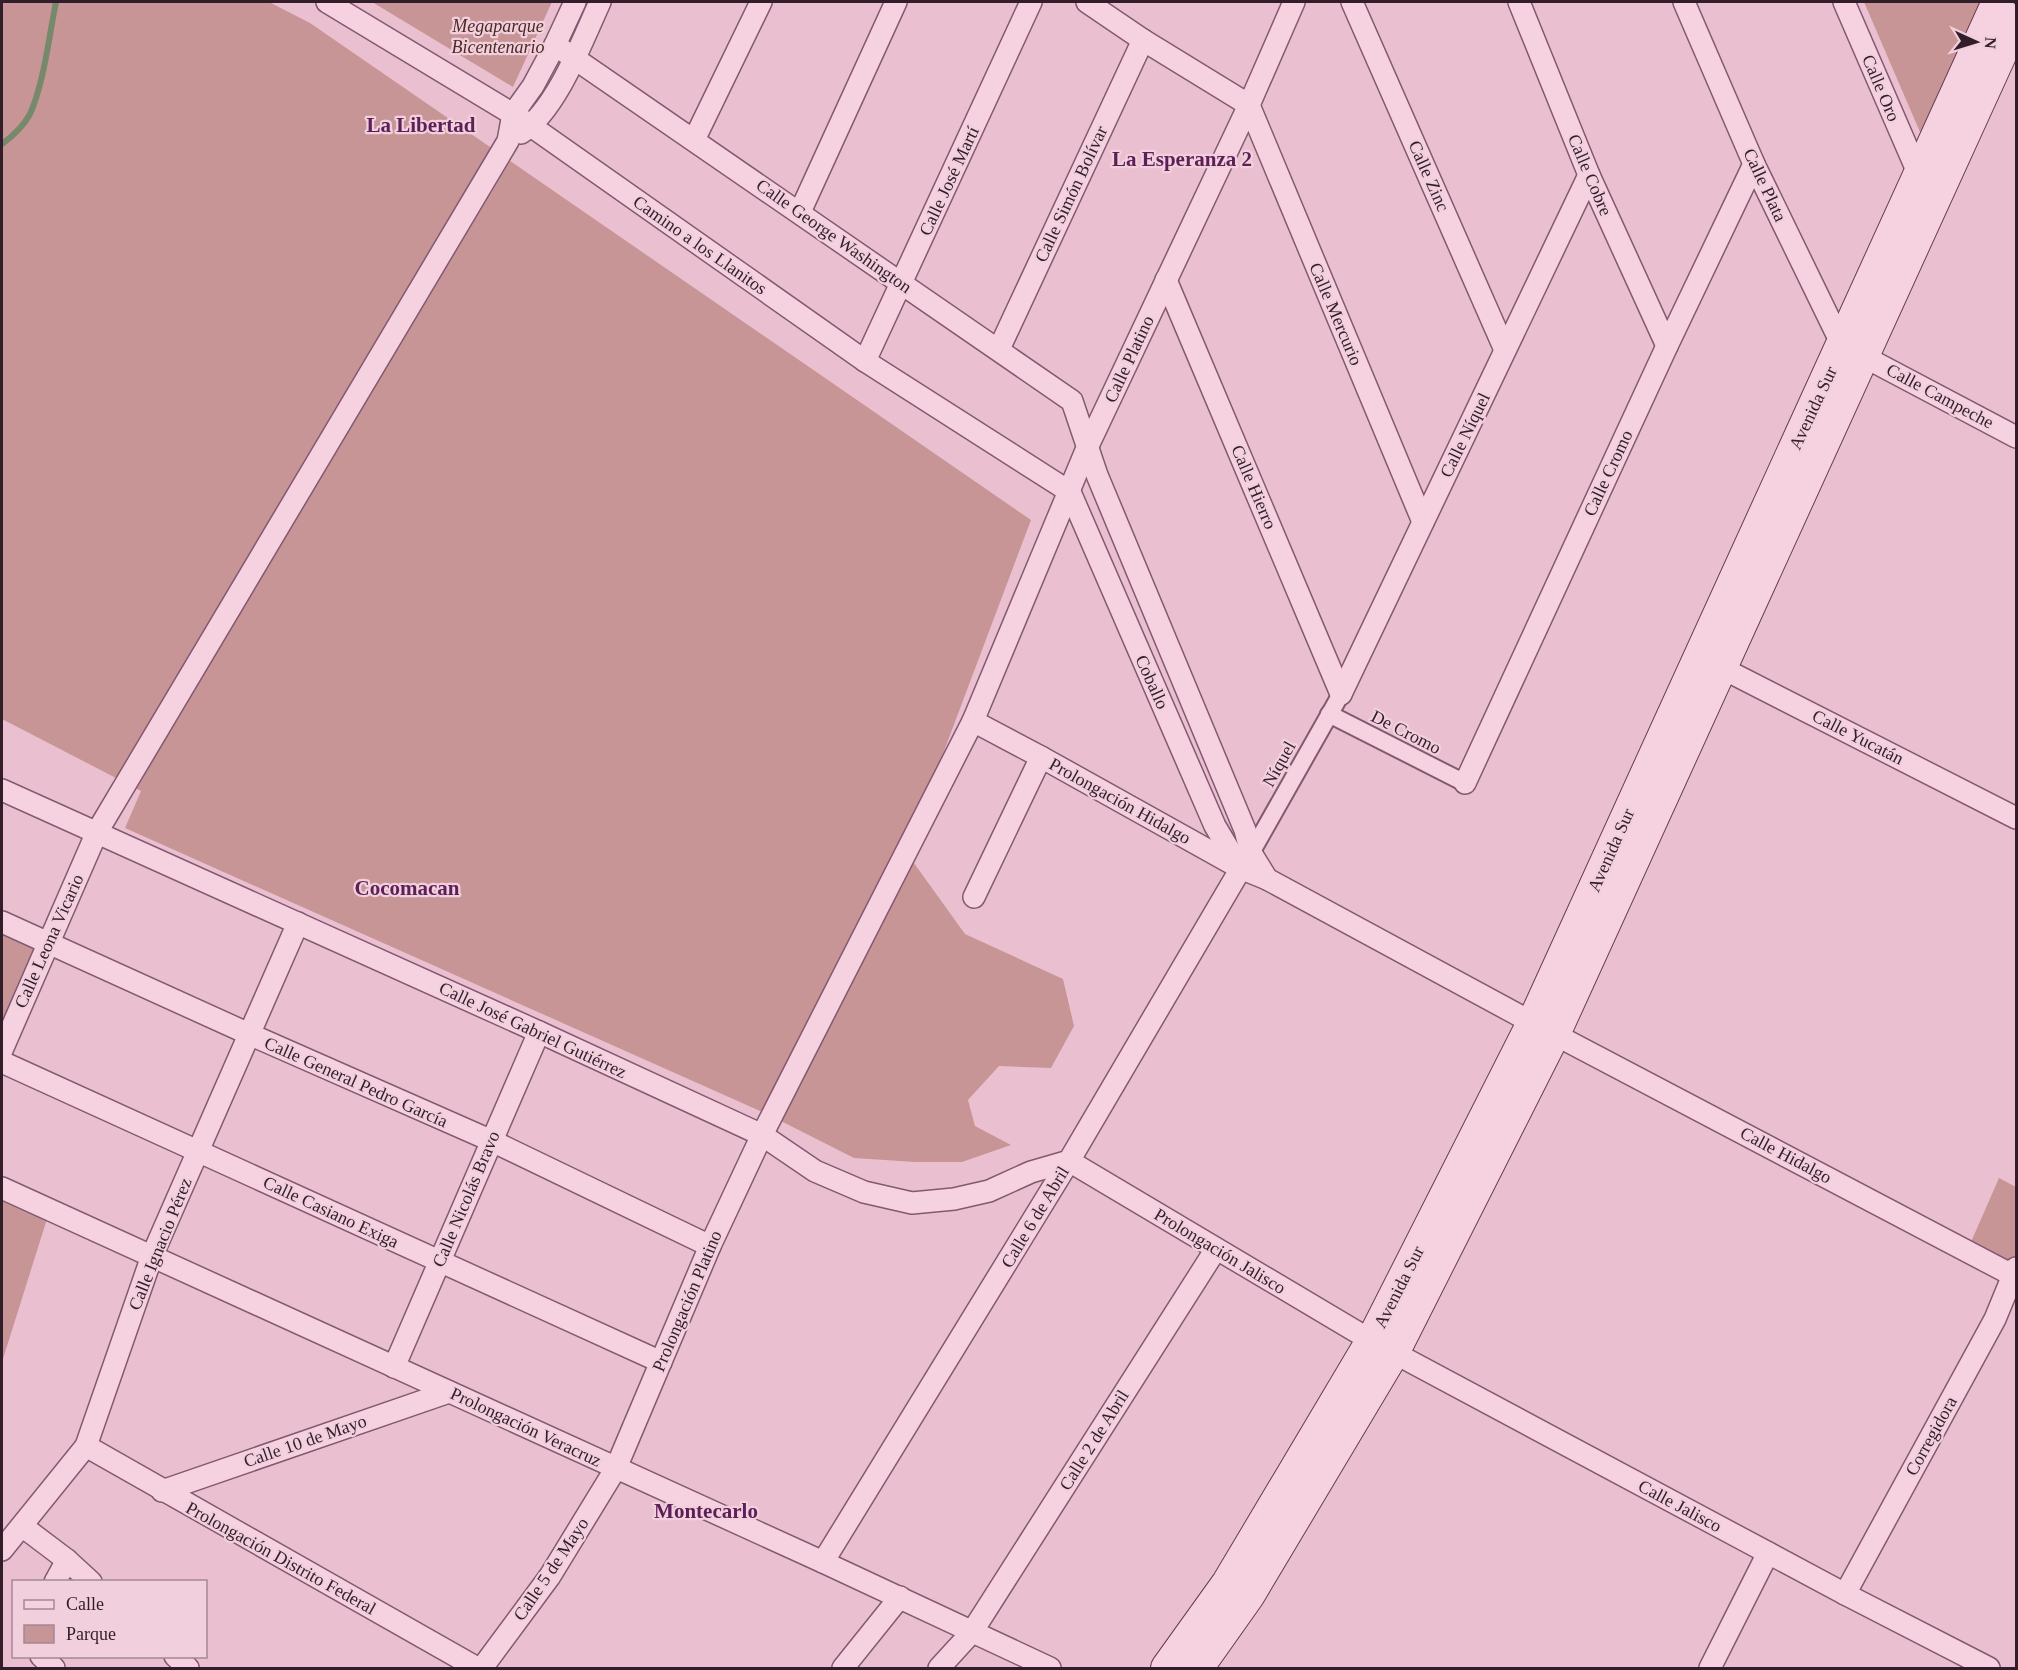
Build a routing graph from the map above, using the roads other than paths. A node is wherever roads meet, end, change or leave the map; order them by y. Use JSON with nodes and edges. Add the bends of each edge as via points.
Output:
{"nodes":[{"id":1,"x":327,"y":2,"type":"edge"},
{"id":2,"x":575,"y":2,"type":"edge"},
{"id":3,"x":600,"y":2,"type":"edge"},
{"id":4,"x":761,"y":2,"type":"edge"},
{"id":5,"x":896,"y":2,"type":"edge"},
{"id":6,"x":1031,"y":2,"type":"edge"},
{"id":7,"x":1086,"y":2,"type":"edge"},
{"id":8,"x":1294,"y":2,"type":"edge"},
{"id":9,"x":1353,"y":2,"type":"edge"},
{"id":10,"x":1519,"y":2,"type":"edge"},
{"id":11,"x":1684,"y":2,"type":"edge"},
{"id":12,"x":1844,"y":2,"type":"edge"},
{"id":13,"x":2006,"y":22,"type":"edge"},
{"id":14,"x":1143,"y":40,"type":"junction"},
{"id":15,"x":555,"y":45,"type":"junction"},
{"id":16,"x":574,"y":58,"type":"junction"},
{"id":17,"x":1249,"y":105,"type":"junction"},
{"id":18,"x":513,"y":114,"type":"junction"},
{"id":19,"x":531,"y":127,"type":"junction"},
{"id":20,"x":694,"y":140,"type":"junction"},
{"id":21,"x":508,"y":141,"type":"junction"},
{"id":22,"x":1754,"y":164,"type":"junction"},
{"id":23,"x":1589,"y":175,"type":"junction"},
{"id":24,"x":1919,"y":175,"type":"junction"},
{"id":25,"x":800,"y":212,"type":"junction"},
{"id":26,"x":1166,"y":280,"type":"junction"},
{"id":27,"x":902,"y":283,"type":"junction"},
{"id":28,"x":1667,"y":346,"type":"junction"},
{"id":29,"x":999,"y":349,"type":"junction"},
{"id":30,"x":1505,"y":350,"type":"junction"},
{"id":31,"x":1853,"y":350,"type":"junction"},
{"id":32,"x":864,"y":360,"type":"junction"},
{"id":33,"x":2016,"y":437,"type":"edge"},
{"id":34,"x":1087,"y":448,"type":"junction"},
{"id":35,"x":1070,"y":492,"type":"junction"},
{"id":36,"x":1423,"y":522,"type":"junction"},
{"id":37,"x":1709,"y":662,"type":"junction"},
{"id":38,"x":1341,"y":694,"type":"junction"},
{"id":39,"x":1329,"y":714,"type":"junction"},
{"id":40,"x":973,"y":721,"type":"junction"},
{"id":41,"x":1041,"y":757,"type":"junction"},
{"id":42,"x":1465,"y":783,"type":"joint"},
{"id":43,"x":2,"y":790,"type":"edge"},
{"id":44,"x":2016,"y":818,"type":"edge"},
{"id":45,"x":1215,"y":826,"type":"junction"},
{"id":46,"x":97,"y":832,"type":"junction"},
{"id":47,"x":1192,"y":841,"type":"junction"},
{"id":48,"x":1245,"y":860,"type":"junction"},
{"id":49,"x":974,"y":897,"type":"dead end"},
{"id":50,"x":2,"y":922,"type":"edge"},
{"id":51,"x":298,"y":923,"type":"junction"},
{"id":52,"x":48,"y":943,"type":"junction"},
{"id":53,"x":1544,"y":1028,"type":"junction"},
{"id":54,"x":539,"y":1032,"type":"junction"},
{"id":55,"x":249,"y":1034,"type":"junction"},
{"id":56,"x":2,"y":1050,"type":"edge"},
{"id":57,"x":2,"y":1062,"type":"edge"},
{"id":58,"x":762,"y":1135,"type":"junction"},
{"id":59,"x":492,"y":1141,"type":"junction"},
{"id":60,"x":198,"y":1151,"type":"junction"},
{"id":61,"x":1069,"y":1161,"type":"junction"},
{"id":62,"x":2,"y":1188,"type":"edge"},
{"id":63,"x":710,"y":1245,"type":"junction"},
{"id":64,"x":1216,"y":1248,"type":"junction"},
{"id":65,"x":152,"y":1256,"type":"junction"},
{"id":66,"x":440,"y":1262,"type":"junction"},
{"id":67,"x":2015,"y":1274,"type":"edge"},
{"id":68,"x":1383,"y":1347,"type":"junction"},
{"id":69,"x":661,"y":1362,"type":"junction"},
{"id":70,"x":394,"y":1367,"type":"junction"},
{"id":71,"x":449,"y":1392,"type":"junction"},
{"id":72,"x":86,"y":1446,"type":"junction"},
{"id":73,"x":616,"y":1468,"type":"junction"},
{"id":74,"x":162,"y":1491,"type":"junction"},
{"id":75,"x":22,"y":1526,"type":"junction"},
{"id":76,"x":2,"y":1550,"type":"edge"},
{"id":77,"x":1768,"y":1553,"type":"junction"},
{"id":78,"x":67,"y":1560,"type":"junction"},
{"id":79,"x":823,"y":1562,"type":"junction"},
{"id":80,"x":56,"y":1580,"type":"edge"},
{"id":81,"x":90,"y":1580,"type":"edge"},
{"id":82,"x":1845,"y":1594,"type":"junction"},
{"id":83,"x":900,"y":1598,"type":"junction"},
{"id":84,"x":972,"y":1632,"type":"junction"},
{"id":85,"x":42,"y":1658,"type":"edge"},
{"id":86,"x":54,"y":1668,"type":"edge"},
{"id":87,"x":479,"y":1668,"type":"edge"},
{"id":88,"x":843,"y":1668,"type":"edge"},
{"id":89,"x":939,"y":1668,"type":"edge"},
{"id":90,"x":1050,"y":1668,"type":"edge"},
{"id":91,"x":1167,"y":1668,"type":"edge"},
{"id":92,"x":1197,"y":1668,"type":"edge"},
{"id":93,"x":1710,"y":1668,"type":"edge"},
{"id":94,"x":1989,"y":1668,"type":"edge"}],
"edges":[{"from":1,"to":18,"type":"street","name":"Camino a los Llanitos"},
{"from":2,"to":15,"type":"street"},
{"from":3,"to":16,"type":"street"},
{"from":4,"to":20,"type":"street"},
{"from":5,"to":25,"type":"street"},
{"from":6,"to":27,"type":"street","name":"Calle José Martí"},
{"from":7,"to":14,"type":"street"},
{"from":8,"to":17,"type":"street","name":"Calle Platino"},
{"from":9,"to":30,"type":"street","name":"Calle Zinc"},
{"from":10,"to":23,"type":"street","name":"Calle Cobre"},
{"from":11,"to":22,"type":"street","name":"Calle Plata"},
{"from":12,"to":24,"type":"street","name":"Calle Oro"},
{"from":13,"to":24,"type":"main road","name":"Avenida Sur"},
{"from":13,"to":31,"type":"main road","name":"Avenida Sur"},
{"from":14,"to":17,"type":"street"},
{"from":14,"to":29,"type":"street","name":"Calle Simón Bolívar"},
{"from":15,"to":16,"type":"street","name":"Calle George Washington"},
{"from":15,"to":18,"type":"street"},
{"from":16,"to":19,"type":"street","via":[[553,98]]},
{"from":16,"to":20,"type":"street","name":"Calle George Washington"},
{"from":17,"to":26,"type":"street","name":"Calle Platino"},
{"from":17,"to":36,"type":"street","name":"Calle Mercurio"},
{"from":18,"to":19,"type":"street","name":"Camino a los Llanitos"},
{"from":18,"to":21,"type":"street"},
{"from":19,"to":21,"type":"street"},
{"from":19,"to":32,"type":"street","name":"Camino a los Llanitos"},
{"from":20,"to":25,"type":"street","name":"Calle George Washington"},
{"from":21,"to":46,"type":"street","name":"Calle Leona Vicario"},
{"from":22,"to":28,"type":"street","name":"Calle Cromo"},
{"from":22,"to":31,"type":"street","name":"Calle Plata"},
{"from":23,"to":28,"type":"street","name":"Calle Cobre"},
{"from":23,"to":30,"type":"street","name":"Calle Níquel"},
{"from":24,"to":31,"type":"main road","name":"Avenida Sur"},
{"from":25,"to":27,"type":"street","name":"Calle George Washington"},
{"from":26,"to":34,"type":"street","name":"Calle Platino"},
{"from":26,"to":38,"type":"street","name":"Calle Hierro"},
{"from":27,"to":29,"type":"street","name":"Calle George Washington"},
{"from":27,"to":32,"type":"street","name":"Calle José Martí"},
{"from":28,"to":42,"type":"street","name":"Calle Cromo"},
{"from":29,"to":34,"type":"street","name":"Calle George Washington","via":[[1072,401]]},
{"from":30,"to":36,"type":"street","name":"Calle Níquel"},
{"from":31,"to":33,"type":"street","name":"Calle Campeche"},
{"from":31,"to":37,"type":"main road","name":"Avenida Sur"},
{"from":32,"to":35,"type":"street","name":"Camino a los Llanitos"},
{"from":34,"to":35,"type":"street","name":"Calle Platino"},
{"from":34,"to":48,"type":"street","name":"Coballo","via":[[1245,830]]},
{"from":35,"to":40,"type":"street","name":"Calle Platino"},
{"from":35,"to":45,"type":"street","name":"Coballo"},
{"from":36,"to":38,"type":"street","name":"Calle Níquel"},
{"from":37,"to":44,"type":"street","name":"Calle Yucatán"},
{"from":37,"to":53,"type":"main road","name":"Avenida Sur"},
{"from":38,"to":39,"type":"street","name":"Níquel"},
{"from":39,"to":42,"type":"street","name":"De Cromo"},
{"from":39,"to":48,"type":"street","name":"Níquel"},
{"from":40,"to":41,"type":"street","name":"Prolongación Hidalgo"},
{"from":40,"to":58,"type":"street","name":"Prolongación Platino"},
{"from":41,"to":47,"type":"street","name":"Prolongación Hidalgo"},
{"from":41,"to":49,"type":"street"},
{"from":43,"to":46,"type":"street","name":"Calle José Gabriel Gutiérrez"},
{"from":45,"to":47,"type":"street"},
{"from":45,"to":48,"type":"street","name":"Coballo"},
{"from":46,"to":51,"type":"street","name":"Calle José Gabriel Gutiérrez"},
{"from":46,"to":52,"type":"street","name":"Calle Leona Vicario"},
{"from":47,"to":48,"type":"street","name":"Prolongación Hidalgo"},
{"from":48,"to":53,"type":"street","name":"Prolongación Hidalgo","via":[[1267,879]]},
{"from":48,"to":61,"type":"street","name":"Calle 6 de Abril"},
{"from":50,"to":52,"type":"street","name":"Calle General Pedro García"},
{"from":51,"to":54,"type":"street","name":"Calle José Gabriel Gutiérrez"},
{"from":51,"to":55,"type":"street","name":"Calle Ignacio Pérez"},
{"from":52,"to":55,"type":"street","name":"Calle General Pedro García"},
{"from":52,"to":56,"type":"street","name":"Calle Leona Vicario"},
{"from":53,"to":67,"type":"street","name":"Calle Hidalgo"},
{"from":53,"to":68,"type":"main road","name":"Avenida Sur"},
{"from":54,"to":58,"type":"street","name":"Calle José Gabriel Gutiérrez"},
{"from":54,"to":59,"type":"street","name":"Calle Nicolás Bravo"},
{"from":55,"to":59,"type":"street","name":"Calle General Pedro García"},
{"from":55,"to":60,"type":"street","name":"Calle Ignacio Pérez"},
{"from":57,"to":60,"type":"street","name":"Calle Casiano Exiga"},
{"from":58,"to":61,"type":"street","name":"Calle José Gabriel Gutiérrez","via":[[815,1171],[864,1192],[912,1203],[989,1191],[1031,1172]]},
{"from":58,"to":63,"type":"street","name":"Prolongación Platino"},
{"from":59,"to":63,"type":"street","name":"Calle General Pedro García"},
{"from":59,"to":66,"type":"street","name":"Calle Nicolás Bravo"},
{"from":60,"to":65,"type":"street","name":"Calle Ignacio Pérez"},
{"from":60,"to":66,"type":"street","name":"Calle Casiano Exiga"},
{"from":61,"to":64,"type":"street","name":"Prolongación Jalisco"},
{"from":61,"to":79,"type":"street","name":"Calle 6 de Abril"},
{"from":62,"to":65,"type":"street","name":"Prolongación Veracruz"},
{"from":63,"to":69,"type":"street","name":"Prolongación Platino"},
{"from":64,"to":68,"type":"street","name":"Prolongación Jalisco"},
{"from":64,"to":84,"type":"street","name":"Calle 2 de Abril"},
{"from":65,"to":70,"type":"street","name":"Prolongación Veracruz"},
{"from":65,"to":72,"type":"street","name":"Calle Ignacio Pérez"},
{"from":66,"to":69,"type":"street","name":"Calle Casiano Exiga"},
{"from":66,"to":70,"type":"street","name":"Calle Nicolás Bravo"},
{"from":67,"to":82,"type":"street","name":"Corregidora"},
{"from":68,"to":77,"type":"street","name":"Calle Jalisco"},
{"from":68,"to":91,"type":"main road","name":"Avenida Sur","via":[[1228,1583]]},
{"from":68,"to":92,"type":"main road","name":"Avenida Sur","via":[[1248,1596]]},
{"from":69,"to":73,"type":"street","name":"Prolongación Platino"},
{"from":70,"to":71,"type":"street","name":"Prolongación Veracruz"},
{"from":71,"to":73,"type":"street","name":"Prolongación Veracruz"},
{"from":71,"to":74,"type":"street","name":"Calle 10 de Mayo"},
{"from":72,"to":74,"type":"street","name":"Prolongación Distrito Federal"},
{"from":72,"to":75,"type":"street","name":"Calle Ignacio Pérez"},
{"from":73,"to":79,"type":"street","name":"Prolongación Veracruz"},
{"from":73,"to":87,"type":"street","name":"Calle 5 de Mayo","via":[[550,1576]]},
{"from":74,"to":87,"type":"street","name":"Prolongación Distrito Federal"},
{"from":75,"to":76,"type":"street","name":"Calle Ignacio Pérez"},
{"from":75,"to":78,"type":"street"},
{"from":77,"to":82,"type":"street","name":"Calle Jalisco"},
{"from":77,"to":93,"type":"street"},
{"from":78,"to":80,"type":"street"},
{"from":78,"to":81,"type":"street"},
{"from":79,"to":83,"type":"street","name":"Prolongación Veracruz"},
{"from":82,"to":94,"type":"street","name":"Calle Jalisco"},
{"from":83,"to":84,"type":"street","name":"Prolongación Veracruz"},
{"from":83,"to":88,"type":"street"},
{"from":84,"to":89,"type":"street","name":"Calle 2 de Abril"},
{"from":84,"to":90,"type":"street","name":"Prolongación Veracruz"},
{"from":85,"to":86,"type":"street"}]}
